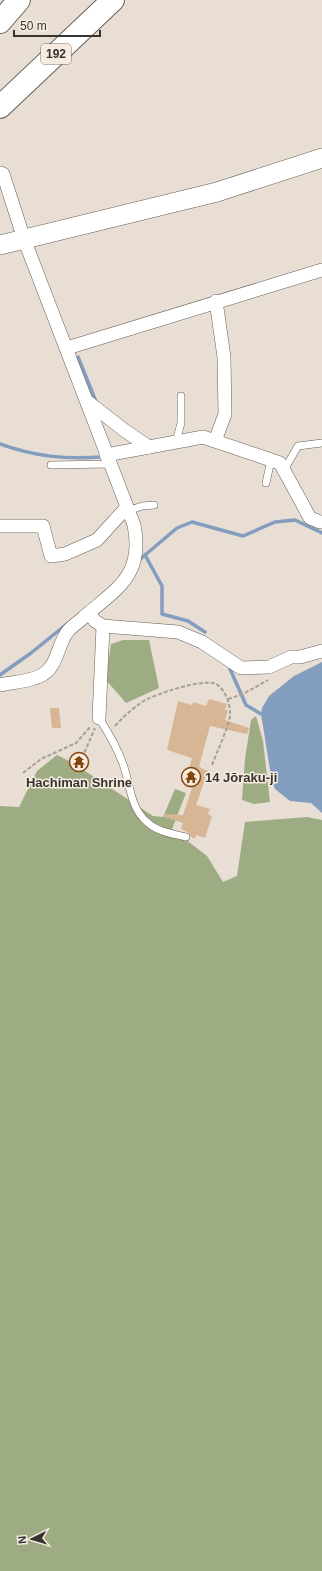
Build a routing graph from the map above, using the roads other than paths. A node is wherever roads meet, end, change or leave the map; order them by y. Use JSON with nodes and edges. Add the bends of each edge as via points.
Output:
{"nodes":[{"id":1,"x":19,"y":0,"type":"edge"},
{"id":2,"x":113,"y":0,"type":"edge"},
{"id":3,"x":0,"y":22,"type":"edge"},
{"id":4,"x":0,"y":107,"type":"edge"},
{"id":5,"x":322,"y":158,"type":"edge"},
{"id":6,"x":0,"y":173,"type":"edge"},
{"id":7,"x":24,"y":239,"type":"junction"},
{"id":8,"x":0,"y":245,"type":"edge"},
{"id":9,"x":322,"y":270,"type":"edge"},
{"id":10,"x":216,"y":302,"type":"junction"},
{"id":11,"x":67,"y":348,"type":"junction"},
{"id":12,"x":181,"y":396,"type":"dead end"},
{"id":13,"x":88,"y":402,"type":"junction"},
{"id":14,"x":215,"y":441,"type":"junction"},
{"id":15,"x":176,"y":442,"type":"junction"},
{"id":16,"x":322,"y":443,"type":"edge"},
{"id":17,"x":149,"y":447,"type":"junction"},
{"id":18,"x":108,"y":460,"type":"junction"},
{"id":19,"x":271,"y":460,"type":"junction"},
{"id":20,"x":52,"y":465,"type":"dead end"},
{"id":21,"x":284,"y":470,"type":"junction"},
{"id":22,"x":266,"y":483,"type":"dead end"},
{"id":23,"x":154,"y":505,"type":"dead end"},
{"id":24,"x":127,"y":509,"type":"junction"},
{"id":25,"x":320,"y":522,"type":"dead end"},
{"id":26,"x":0,"y":526,"type":"edge"},
{"id":27,"x":89,"y":613,"type":"junction"},
{"id":28,"x":103,"y":626,"type":"junction"},
{"id":29,"x":322,"y":651,"type":"edge"},
{"id":30,"x":0,"y":685,"type":"edge"},
{"id":31,"x":99,"y":718,"type":"joint"},
{"id":32,"x":186,"y":838,"type":"dead end"}],
"edges":[{"from":1,"to":3,"type":"highway"},
{"from":2,"to":4,"type":"highway","number":"192"},
{"from":5,"to":7,"type":"street","via":[[217,192]]},
{"from":6,"to":7,"type":"street","via":[[3,174]]},
{"from":7,"to":8,"type":"street"},
{"from":7,"to":11,"type":"street"},
{"from":9,"to":10,"type":"street"},
{"from":10,"to":11,"type":"street"},
{"from":10,"to":14,"type":"street","via":[[224,357],[224,414]]},
{"from":11,"to":13,"type":"street"},
{"from":12,"to":15,"type":"lane","via":[[181,423]]},
{"from":13,"to":17,"type":"street"},
{"from":13,"to":18,"type":"street"},
{"from":14,"to":15,"type":"street","via":[[203,437]]},
{"from":14,"to":19,"type":"street"},
{"from":15,"to":17,"type":"street"},
{"from":16,"to":21,"type":"lane","via":[[298,446]]},
{"from":17,"to":18,"type":"street"},
{"from":18,"to":20,"type":"lane"},
{"from":18,"to":24,"type":"street"},
{"from":19,"to":21,"type":"street","via":[[280,463]]},
{"from":19,"to":22,"type":"lane"},
{"from":21,"to":25,"type":"street","via":[[310,518]]},
{"from":23,"to":24,"type":"lane"},
{"from":24,"to":26,"type":"street","via":[[96,540],[65,554],[51,556],[43,526]]},
{"from":24,"to":27,"type":"street","via":[[136,537],[132,566],[123,583]]},
{"from":27,"to":28,"type":"street"},
{"from":27,"to":30,"type":"street","via":[[68,631],[53,664],[42,675]]},
{"from":28,"to":29,"type":"street","via":[[178,632],[202,642],[241,668],[269,667],[291,657]]},
{"from":28,"to":31,"type":"street"},
{"from":31,"to":32,"type":"lane","via":[[110,734],[123,764],[132,799],[139,814],[154,828]]}]}
